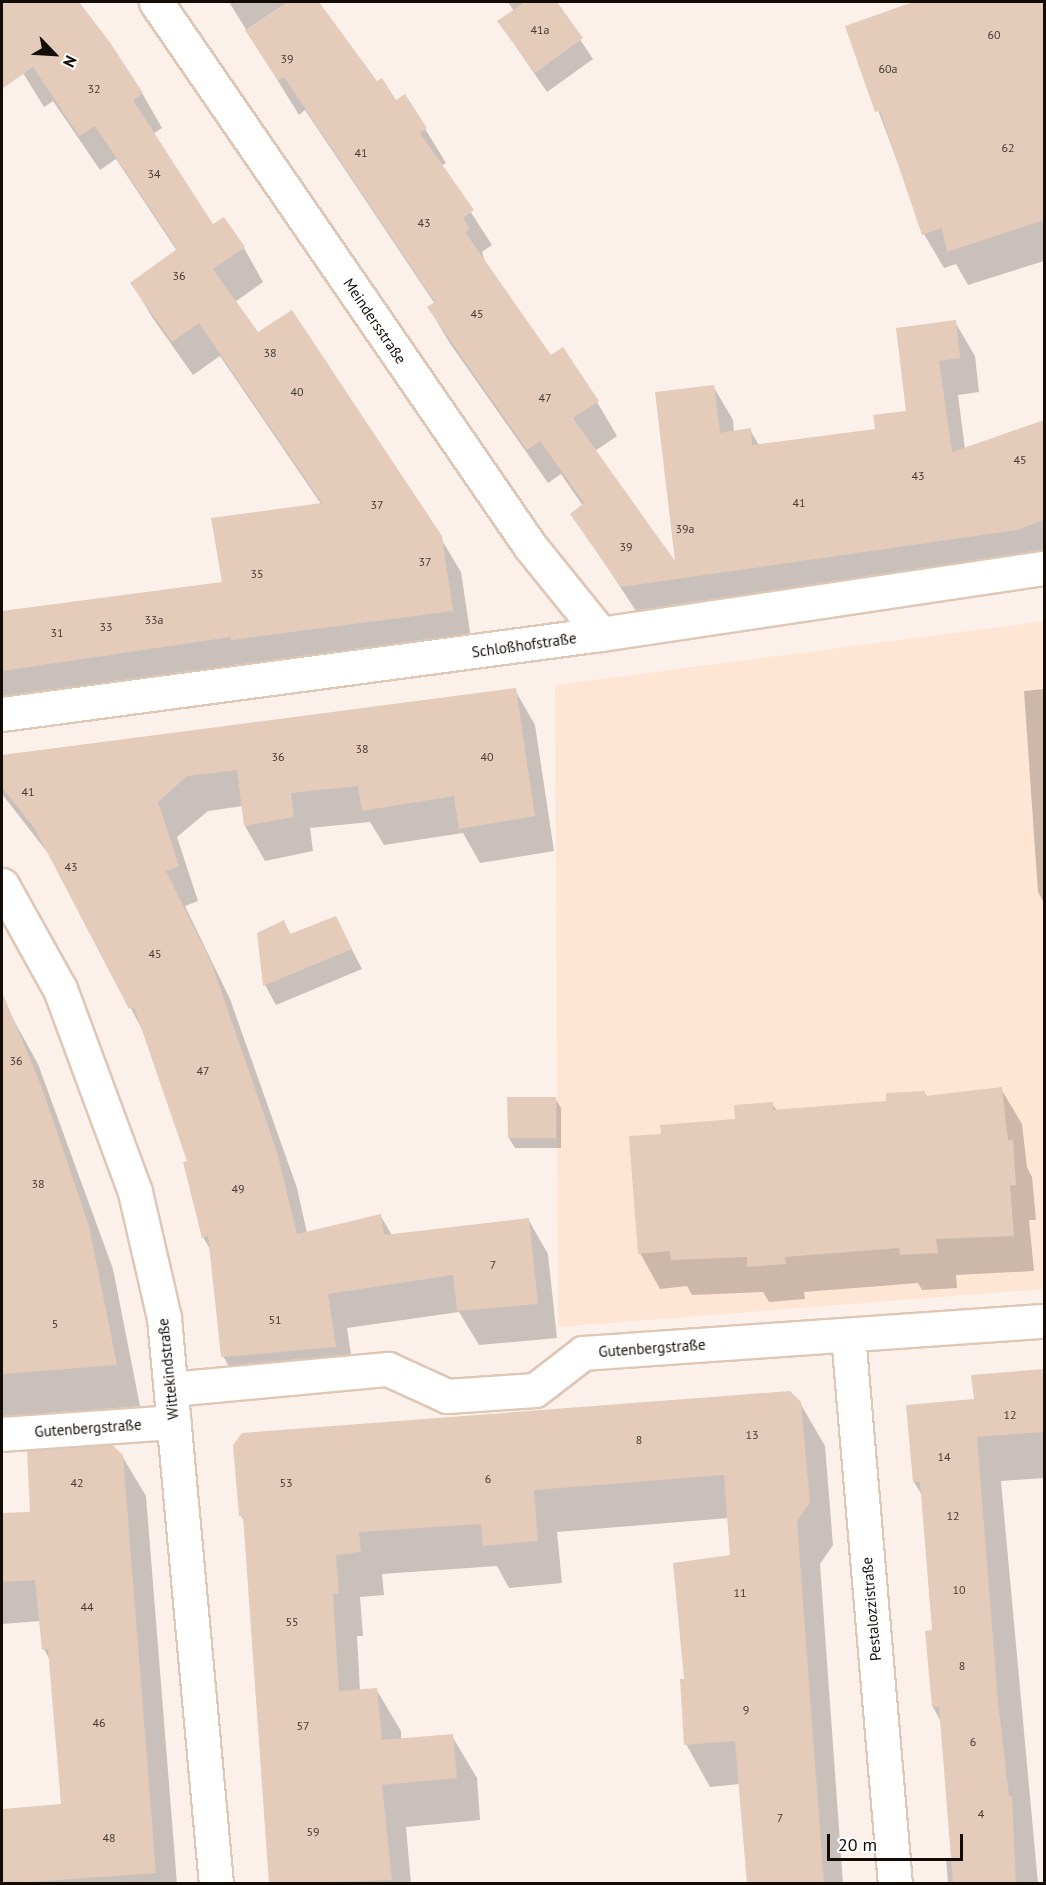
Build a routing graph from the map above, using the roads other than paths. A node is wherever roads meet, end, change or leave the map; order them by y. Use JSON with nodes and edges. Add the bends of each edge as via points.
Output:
{"nodes":[{"id":1,"x":156,"y":2,"type":"edge"},
{"id":2,"x":1044,"y":568,"type":"edge"},
{"id":3,"x":601,"y":634,"type":"junction"},
{"id":4,"x":2,"y":714,"type":"edge"},
{"id":5,"x":2,"y":885,"type":"edge"},
{"id":6,"x":1044,"y":1321,"type":"edge"},
{"id":7,"x":848,"y":1335,"type":"junction"},
{"id":8,"x":171,"y":1389,"type":"junction"},
{"id":9,"x":174,"y":1422,"type":"junction"},
{"id":10,"x":2,"y":1434,"type":"edge"},
{"id":11,"x":216,"y":1884,"type":"edge"},
{"id":12,"x":895,"y":1884,"type":"edge"}],
"edges":[{"from":1,"to":3,"type":"street","name":"Meindersstraße","via":[[530,546]]},
{"from":2,"to":3,"type":"street","name":"Schloßhofstraße"},
{"from":3,"to":4,"type":"street","name":"Schloßhofstraße"},
{"from":5,"to":8,"type":"street","name":"Wittekindstraße","via":[[60,989],[135,1192],[164,1318]]},
{"from":6,"to":7,"type":"street","name":"Gutenbergstraße"},
{"from":7,"to":8,"type":"street","name":"Gutenbergstraße","via":[[583,1353],[535,1390],[447,1396],[388,1369]]},
{"from":7,"to":12,"type":"street","name":"Pestalozzistraße"},
{"from":8,"to":9,"type":"street","name":"Wittekindstraße"},
{"from":9,"to":10,"type":"street","name":"Gutenbergstraße"},
{"from":9,"to":11,"type":"street","name":"Wittekindstraße"}]}
